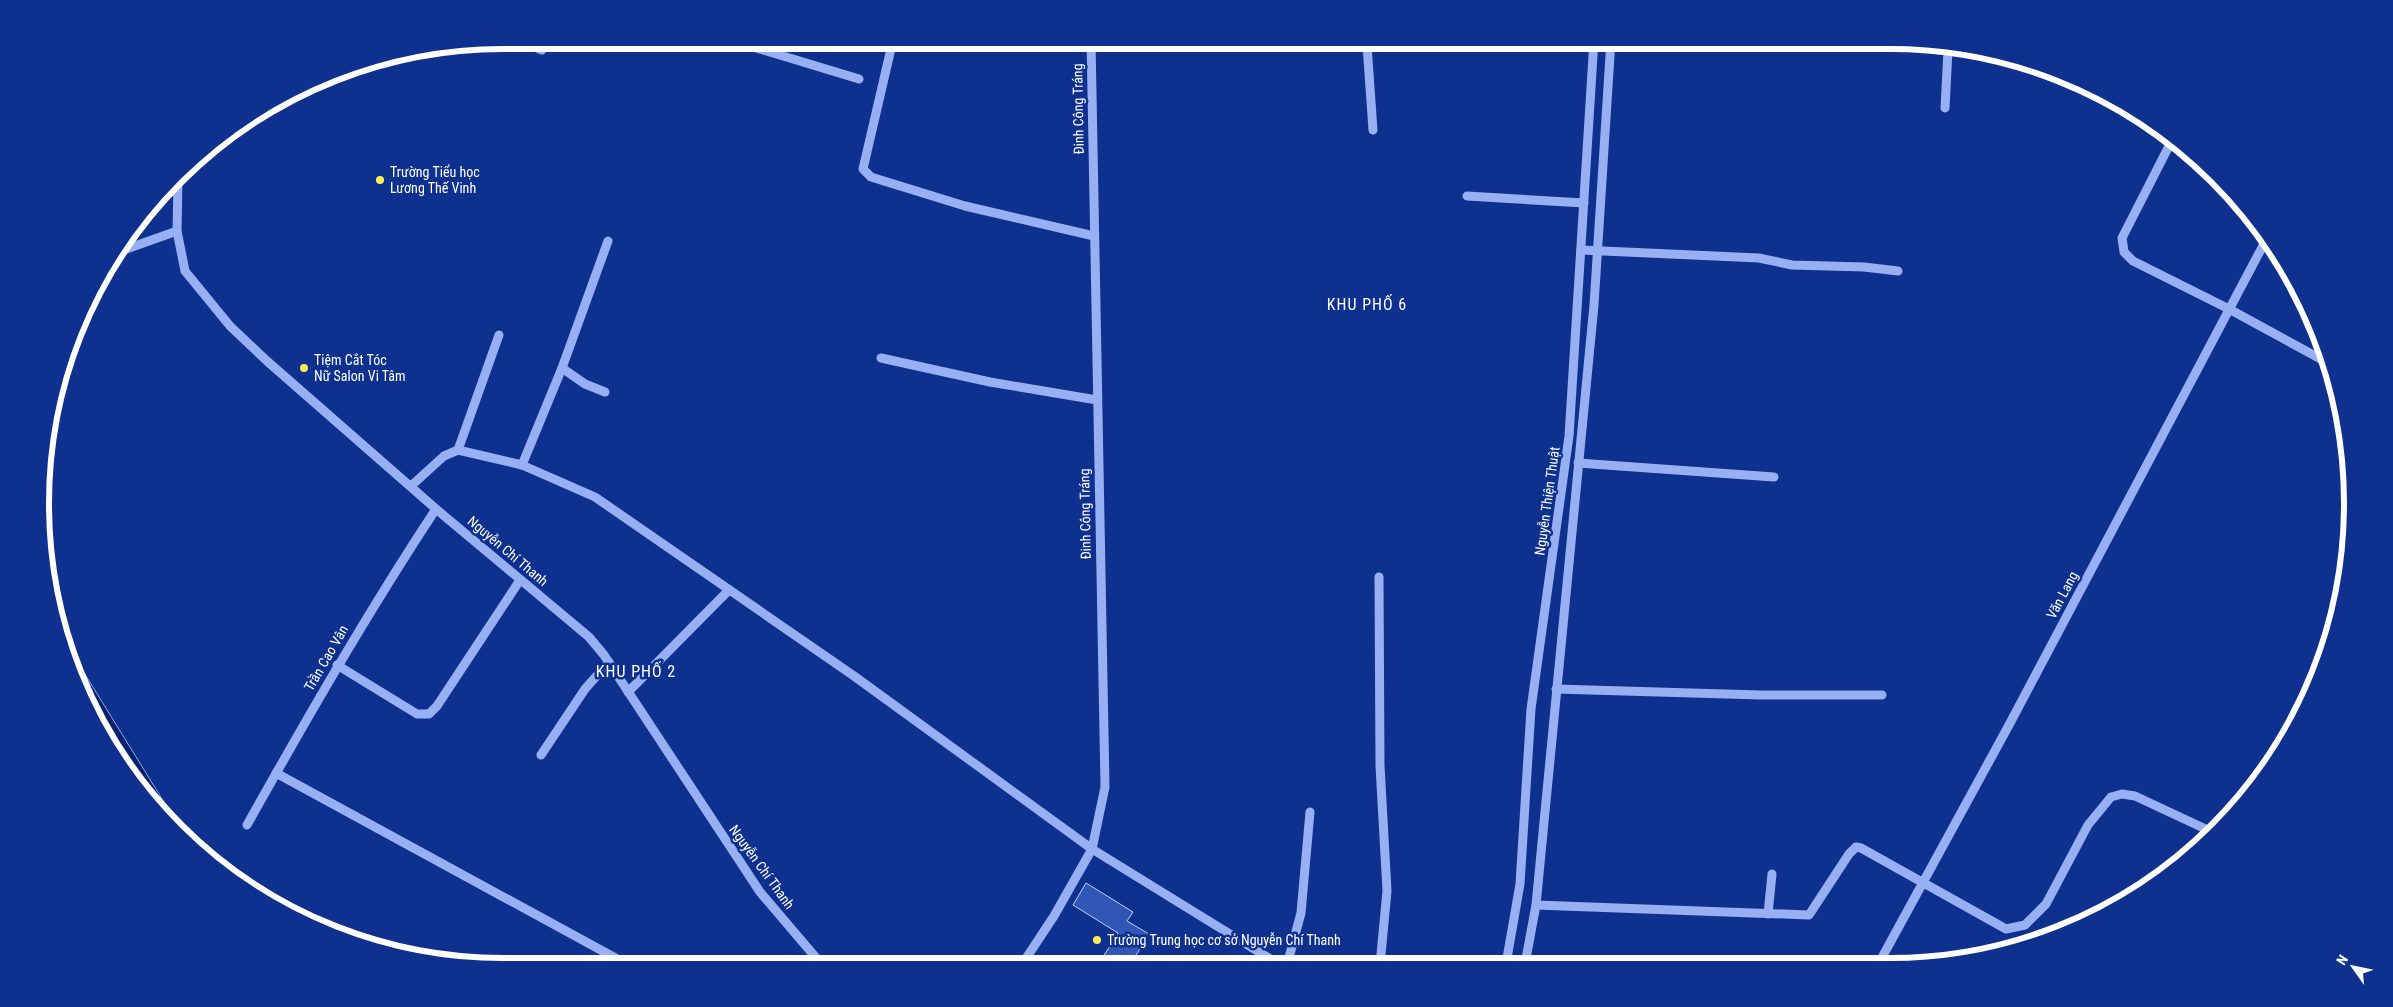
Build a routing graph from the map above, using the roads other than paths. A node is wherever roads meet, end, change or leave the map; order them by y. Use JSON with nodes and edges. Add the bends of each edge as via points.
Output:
{"nodes":[{"id":1,"x":760,"y":49,"type":"edge"},
{"id":2,"x":891,"y":49,"type":"edge"},
{"id":3,"x":1091,"y":49,"type":"edge"},
{"id":4,"x":1367,"y":49,"type":"edge"},
{"id":5,"x":1593,"y":49,"type":"edge"},
{"id":6,"x":1610,"y":49,"type":"edge"},
{"id":7,"x":1948,"y":53,"type":"edge"},
{"id":8,"x":859,"y":79,"type":"dead end"},
{"id":9,"x":1945,"y":108,"type":"dead end"},
{"id":10,"x":1373,"y":130,"type":"dead end"},
{"id":11,"x":2169,"y":146,"type":"dead end"},
{"id":12,"x":178,"y":187,"type":"edge"},
{"id":13,"x":1467,"y":196,"type":"dead end"},
{"id":14,"x":1584,"y":203,"type":"junction"},
{"id":15,"x":176,"y":230,"type":"junction"},
{"id":16,"x":1094,"y":236,"type":"junction"},
{"id":17,"x":608,"y":240,"type":"dead end"},
{"id":18,"x":2263,"y":245,"type":"edge"},
{"id":19,"x":127,"y":249,"type":"edge"},
{"id":20,"x":1581,"y":250,"type":"junction"},
{"id":21,"x":1598,"y":251,"type":"junction"},
{"id":22,"x":1898,"y":271,"type":"dead end"},
{"id":23,"x":2229,"y":309,"type":"junction"},
{"id":24,"x":499,"y":335,"type":"dead end"},
{"id":25,"x":881,"y":358,"type":"dead end"},
{"id":26,"x":2321,"y":359,"type":"edge"},
{"id":27,"x":562,"y":368,"type":"junction"},
{"id":28,"x":605,"y":392,"type":"dead end"},
{"id":29,"x":1096,"y":400,"type":"junction"},
{"id":30,"x":458,"y":450,"type":"junction"},
{"id":31,"x":1578,"y":463,"type":"junction"},
{"id":32,"x":522,"y":465,"type":"junction"},
{"id":33,"x":1774,"y":477,"type":"dead end"},
{"id":34,"x":411,"y":486,"type":"junction"},
{"id":35,"x":436,"y":509,"type":"junction"},
{"id":36,"x":1554,"y":548,"type":"junction"},
{"id":37,"x":1570,"y":550,"type":"junction"},
{"id":38,"x":1379,"y":578,"type":"dead end"},
{"id":39,"x":520,"y":580,"type":"junction"},
{"id":40,"x":729,"y":590,"type":"junction"},
{"id":41,"x":609,"y":662,"type":"junction"},
{"id":42,"x":338,"y":665,"type":"junction"},
{"id":43,"x":1556,"y":689,"type":"junction"},
{"id":44,"x":628,"y":692,"type":"junction"},
{"id":45,"x":1882,"y":695,"type":"dead end"},
{"id":46,"x":540,"y":755,"type":"dead end"},
{"id":47,"x":276,"y":774,"type":"junction"},
{"id":48,"x":1310,"y":812,"type":"dead end"},
{"id":49,"x":247,"y":825,"type":"dead end"},
{"id":50,"x":2206,"y":829,"type":"edge"},
{"id":51,"x":1092,"y":849,"type":"junction"},
{"id":52,"x":1772,"y":874,"type":"dead end"},
{"id":53,"x":1922,"y":882,"type":"junction"},
{"id":54,"x":1536,"y":905,"type":"junction"},
{"id":55,"x":1768,"y":914,"type":"junction"},
{"id":56,"x":615,"y":958,"type":"edge"},
{"id":57,"x":816,"y":958,"type":"edge"},
{"id":58,"x":1026,"y":958,"type":"edge"},
{"id":59,"x":1269,"y":958,"type":"edge"},
{"id":60,"x":1289,"y":958,"type":"edge"},
{"id":61,"x":1381,"y":958,"type":"edge"},
{"id":62,"x":1507,"y":958,"type":"edge"},
{"id":63,"x":1526,"y":958,"type":"edge"},
{"id":64,"x":1882,"y":958,"type":"edge"}],
"edges":[{"from":1,"to":8,"type":"street"},
{"from":2,"to":16,"type":"street","via":[[863,169],[870,176],[965,206]]},
{"from":3,"to":16,"type":"street","name":"Đinh Công Tráng"},
{"from":4,"to":10,"type":"street"},
{"from":5,"to":14,"type":"street","name":"Nguyễn Thiện Thuật"},
{"from":6,"to":21,"type":"street","name":"Nguyễn Thiện Thuật"},
{"from":7,"to":9,"type":"street"},
{"from":11,"to":23,"type":"street","via":[[2122,238],[2124,252],[2133,261]]},
{"from":12,"to":15,"type":"street","name":"Nguyễn Chí Thanh"},
{"from":13,"to":14,"type":"street"},
{"from":14,"to":20,"type":"street","name":"Nguyễn Thiện Thuật"},
{"from":15,"to":19,"type":"street"},
{"from":15,"to":34,"type":"street","name":"Nguyễn Chí Thanh","via":[[185,271],[230,326]]},
{"from":16,"to":29,"type":"street","name":"Đinh Công Tráng"},
{"from":17,"to":27,"type":"street"},
{"from":18,"to":23,"type":"street","name":"Văn Lang"},
{"from":20,"to":21,"type":"street"},
{"from":20,"to":36,"type":"street","name":"Nguyễn Thiện Thuật","via":[[1569,436]]},
{"from":21,"to":22,"type":"street","via":[[1759,258],[1792,266]]},
{"from":21,"to":31,"type":"street","name":"Nguyễn Thiện Thuật"},
{"from":23,"to":26,"type":"street"},
{"from":23,"to":53,"type":"street","name":"Văn Lang","via":[[2009,725]]},
{"from":24,"to":30,"type":"street"},
{"from":25,"to":29,"type":"street","via":[[990,382]]},
{"from":27,"to":28,"type":"street","via":[[584,384]]},
{"from":27,"to":32,"type":"street"},
{"from":29,"to":51,"type":"street","name":"Đinh Công Tráng","via":[[1104,787]]},
{"from":30,"to":32,"type":"street"},
{"from":30,"to":34,"type":"street","via":[[444,456]]},
{"from":31,"to":33,"type":"street"},
{"from":31,"to":37,"type":"street","name":"Nguyễn Thiện Thuật"},
{"from":32,"to":40,"type":"street","via":[[595,497]]},
{"from":34,"to":35,"type":"street","name":"Nguyễn Chí Thanh"},
{"from":35,"to":39,"type":"street","name":"Nguyễn Chí Thanh"},
{"from":35,"to":42,"type":"street","name":"Trần Cao Vân"},
{"from":36,"to":37,"type":"street"},
{"from":36,"to":62,"type":"street","name":"Nguyễn Thiện Thuật","via":[[1531,709],[1520,884]]},
{"from":37,"to":43,"type":"street","name":"Nguyễn Thiện Thuật"},
{"from":38,"to":61,"type":"street","via":[[1380,766],[1387,891]]},
{"from":39,"to":41,"type":"street","name":"Nguyễn Chí Thanh","via":[[572,621]]},
{"from":39,"to":42,"type":"street","via":[[429,714],[418,714]]},
{"from":40,"to":44,"type":"street"},
{"from":40,"to":51,"type":"street","via":[[854,676]]},
{"from":41,"to":44,"type":"street","name":"Nguyễn Chí Thanh"},
{"from":41,"to":46,"type":"street","via":[[585,689]]},
{"from":42,"to":47,"type":"street","name":"Trần Cao Vân"},
{"from":43,"to":45,"type":"street"},
{"from":43,"to":54,"type":"street","name":"Nguyễn Thiện Thuật"},
{"from":44,"to":57,"type":"street","name":"Nguyễn Chí Thanh","via":[[760,892]]},
{"from":47,"to":49,"type":"street","name":"Trần Cao Vân"},
{"from":47,"to":56,"type":"street"},
{"from":48,"to":60,"type":"street","via":[[1301,913]]},
{"from":50,"to":53,"type":"street","via":[[2135,796],[2122,794],[2111,797],[2088,826],[2046,904],[2025,925],[2006,929]]},
{"from":51,"to":58,"type":"street","name":"Đinh Công Tráng"},
{"from":51,"to":59,"type":"street"},
{"from":52,"to":55,"type":"street"},
{"from":53,"to":55,"type":"street","via":[[1856,847],[1809,915]]},
{"from":53,"to":64,"type":"street","name":"Văn Lang"},
{"from":54,"to":55,"type":"street"},
{"from":54,"to":63,"type":"street","name":"Nguyễn Thiện Thuật"}]}
